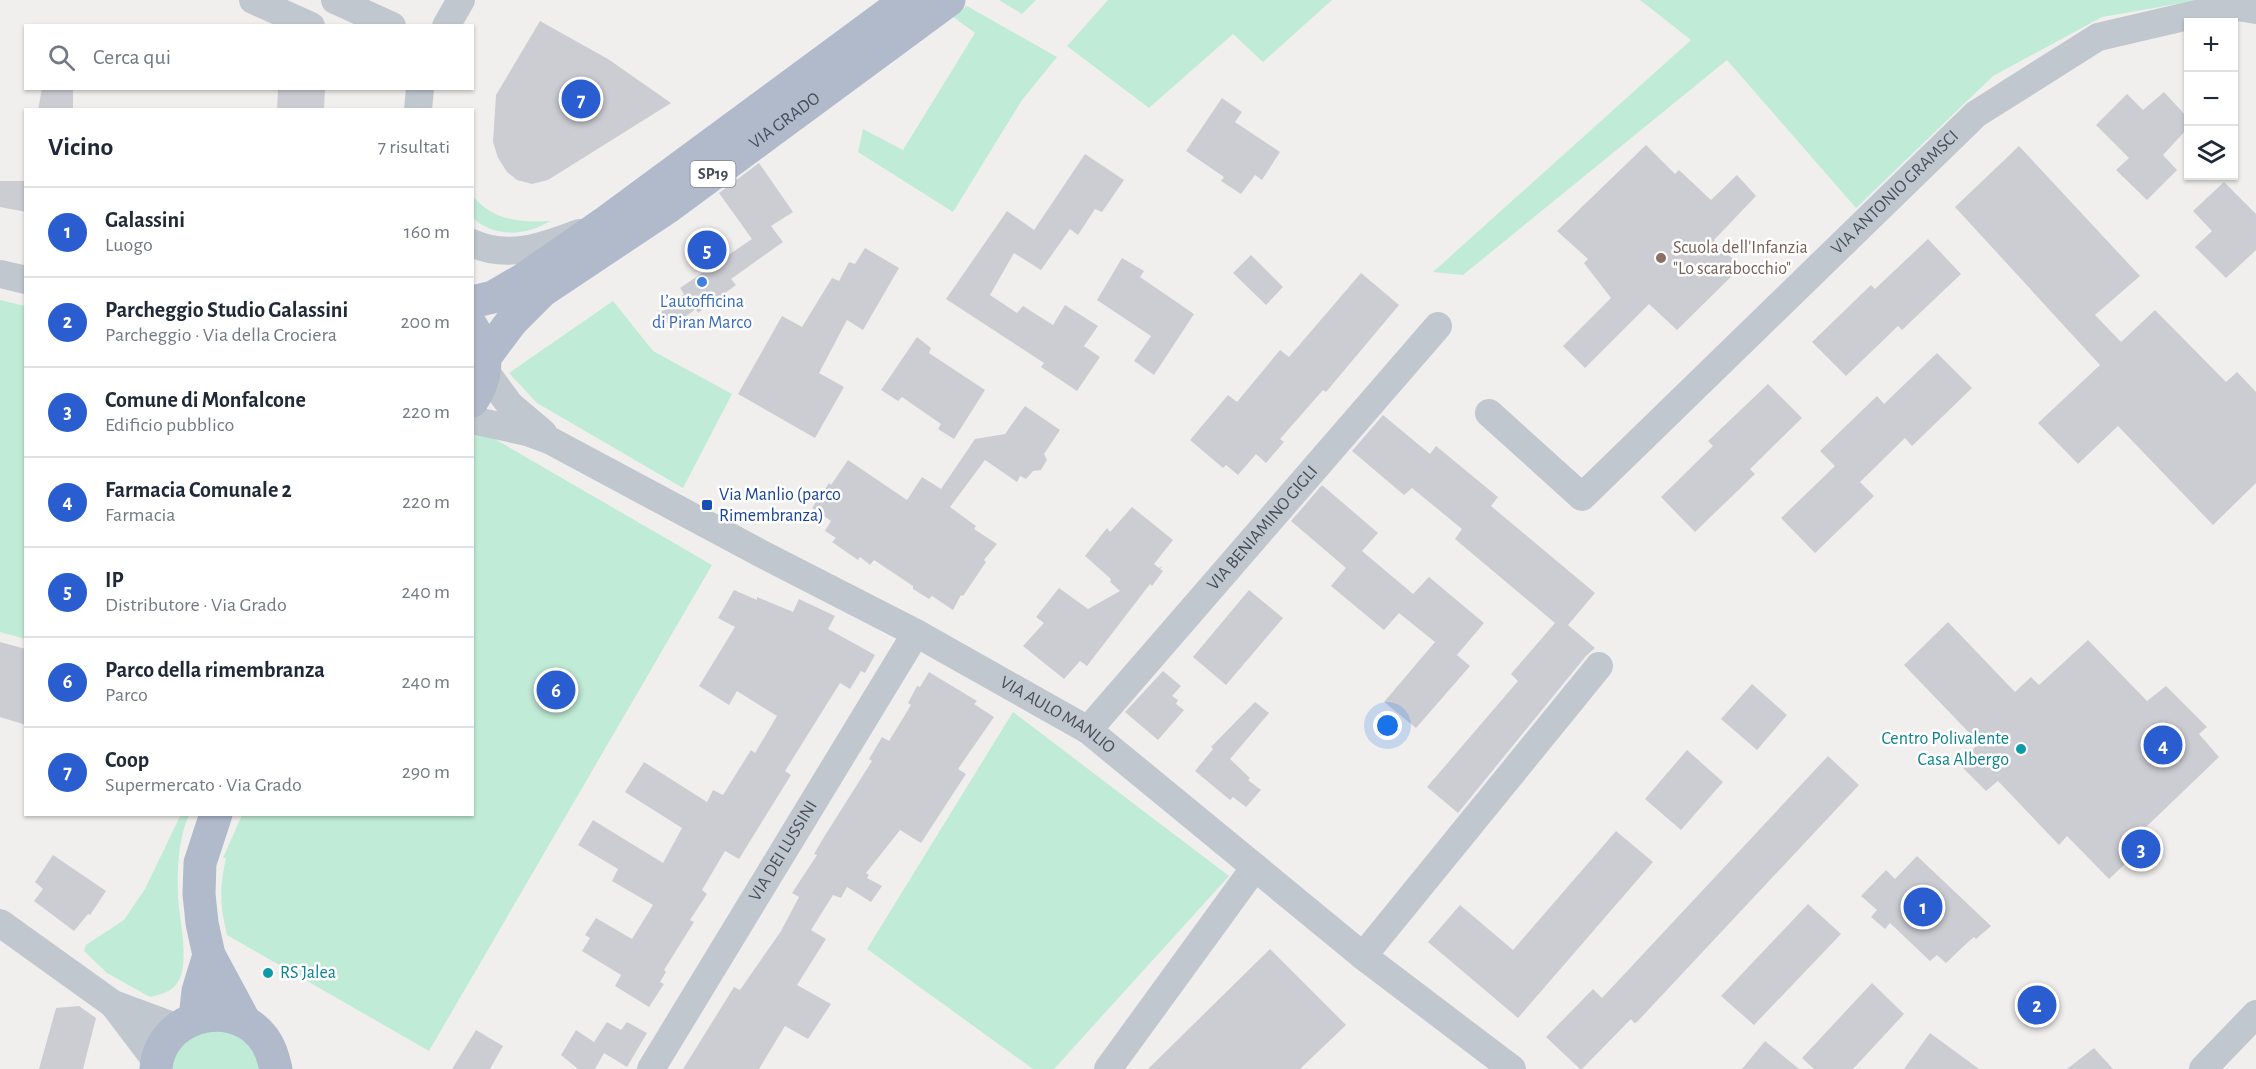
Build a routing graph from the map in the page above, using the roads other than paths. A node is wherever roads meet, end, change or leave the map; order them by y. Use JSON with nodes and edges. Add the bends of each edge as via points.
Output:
{"nodes":[{"id":1,"x":253,"y":0,"type":"edge"},
{"id":2,"x":335,"y":0,"type":"edge"},
{"id":3,"x":461,"y":0,"type":"edge"},
{"id":4,"x":907,"y":0,"type":"edge"},
{"id":5,"x":950,"y":0,"type":"edge"},
{"id":6,"x":2256,"y":10,"type":"edge"},
{"id":7,"x":307,"y":24,"type":"edge"},
{"id":8,"x":388,"y":24,"type":"edge"},
{"id":9,"x":447,"y":24,"type":"edge"},
{"id":10,"x":420,"y":90,"type":"edge"},
{"id":11,"x":417,"y":108,"type":"edge"},
{"id":12,"x":606,"y":222,"type":"junction"},
{"id":13,"x":474,"y":243,"type":"edge"},
{"id":14,"x":0,"y":274,"type":"edge"},
{"id":15,"x":24,"y":280,"type":"edge"},
{"id":16,"x":474,"y":302,"type":"edge"},
{"id":17,"x":1438,"y":326,"type":"dead end"},
{"id":18,"x":474,"y":330,"type":"edge"},
{"id":19,"x":485,"y":364,"type":"junction"},
{"id":20,"x":474,"y":398,"type":"edge"},
{"id":21,"x":1489,"y":413,"type":"dead end"},
{"id":22,"x":474,"y":420,"type":"edge"},
{"id":23,"x":551,"y":441,"type":"junction"},
{"id":24,"x":916,"y":633,"type":"junction"},
{"id":25,"x":1599,"y":666,"type":"dead end"},
{"id":26,"x":1088,"y":730,"type":"junction"},
{"id":27,"x":215,"y":816,"type":"edge"},
{"id":28,"x":1255,"y":867,"type":"junction"},
{"id":29,"x":0,"y":923,"type":"edge"},
{"id":30,"x":209,"y":955,"type":"junction"},
{"id":31,"x":1363,"y":956,"type":"junction"},
{"id":32,"x":113,"y":1004,"type":"junction"},
{"id":33,"x":2256,"y":1014,"type":"edge"},
{"id":34,"x":245,"y":1022,"type":"junction"},
{"id":35,"x":186,"y":1023,"type":"junction"},
{"id":36,"x":157,"y":1066,"type":"edge"},
{"id":37,"x":276,"y":1069,"type":"edge"},
{"id":38,"x":651,"y":1069,"type":"edge"},
{"id":39,"x":1108,"y":1069,"type":"edge"},
{"id":40,"x":1512,"y":1069,"type":"edge"},
{"id":41,"x":2203,"y":1069,"type":"edge"}],
"edges":[{"from":1,"to":7,"type":"street"},
{"from":2,"to":8,"type":"street"},
{"from":3,"to":9,"type":"street"},
{"from":4,"to":12,"type":"main road","name":"VIA GRADO","number":"SP19"},
{"from":5,"to":19,"type":"main road","name":"VIA GRADO","number":"SP19","via":[[668,207],[542,291],[512,321]]},
{"from":6,"to":21,"type":"street","name":"VIA ANTONIO GRAMSCI","via":[[2231,6],[2098,37],[1977,114],[1582,496]]},
{"from":10,"to":11,"type":"street"},
{"from":12,"to":13,"type":"street","via":[[546,246],[511,252]]},
{"from":12,"to":16,"type":"main road","name":"VIA GRADO","number":"SP19","via":[[524,279],[493,297]]},
{"from":14,"to":15,"type":"street"},
{"from":17,"to":26,"type":"street","name":"VIA BENIAMINO GIGLI"},
{"from":18,"to":19,"type":"main road","via":[[481,342]]},
{"from":19,"to":20,"type":"main road","name":"VIA GRADO","via":[[481,389]]},
{"from":19,"to":23,"type":"street","name":"VIA AULO MANLIO","via":[[510,405]]},
{"from":22,"to":23,"type":"street","name":"VIA AULO MANLIO"},
{"from":23,"to":24,"type":"street","name":"VIA AULO MANLIO"},
{"from":24,"to":26,"type":"street","name":"VIA AULO MANLIO"},
{"from":24,"to":38,"type":"street","name":"VIA DEI LUSSINI"},
{"from":25,"to":31,"type":"street"},
{"from":26,"to":28,"type":"street","name":"VIA AULO MANLIO"},
{"from":27,"to":30,"type":"main road","via":[[200,863],[199,894]]},
{"from":28,"to":31,"type":"street","name":"VIA AULO MANLIO"},
{"from":28,"to":39,"type":"street"},
{"from":29,"to":32,"type":"street"},
{"from":30,"to":34,"type":"main road"},
{"from":30,"to":35,"type":"main road"},
{"from":31,"to":40,"type":"street","name":"VIA AULO MANLIO"},
{"from":32,"to":35,"type":"street"},
{"from":32,"to":36,"type":"street"},
{"from":33,"to":41,"type":"street"},
{"from":34,"to":35,"type":"main road","via":[[212,1014]]},
{"from":34,"to":37,"type":"main road","via":[[272,1051]]},
{"from":35,"to":36,"type":"main road","via":[[164,1043]]}]}
